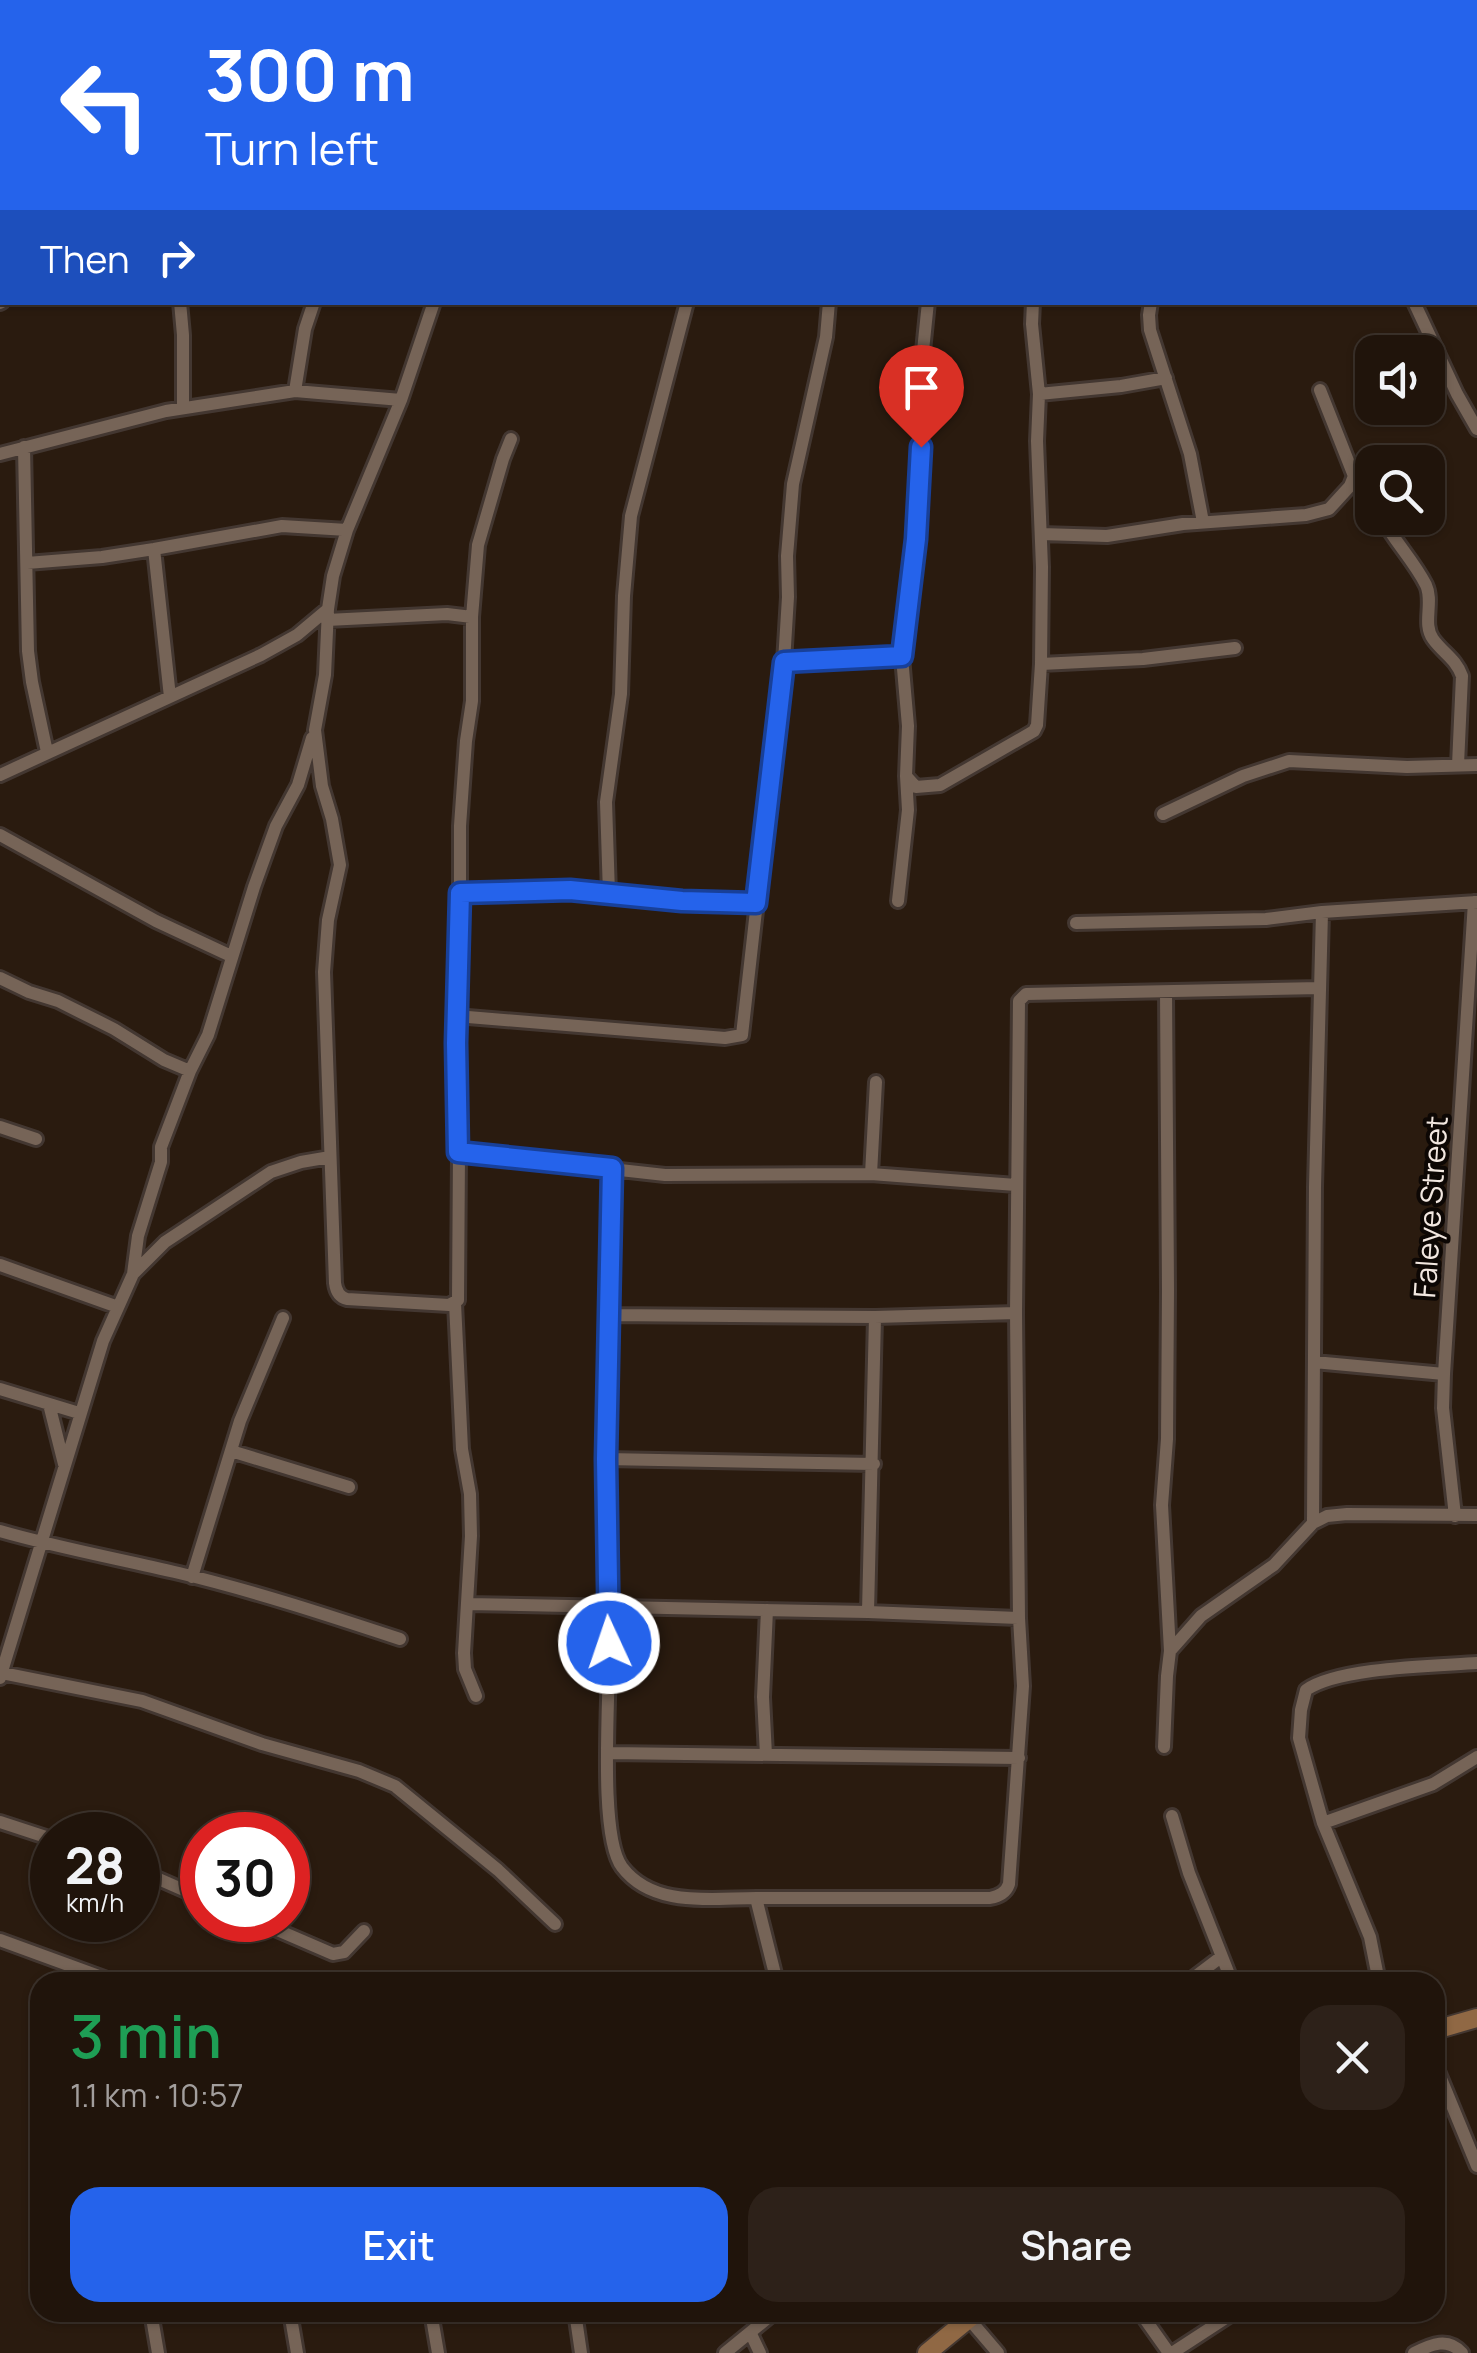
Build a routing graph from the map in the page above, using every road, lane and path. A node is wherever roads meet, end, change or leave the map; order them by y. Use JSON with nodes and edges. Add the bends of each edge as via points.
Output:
{"nodes":[{"id":1,"x":180,"y":305,"type":"edge"},
{"id":2,"x":313,"y":305,"type":"edge"},
{"id":3,"x":433,"y":305,"type":"edge"},
{"id":4,"x":686,"y":305,"type":"edge"},
{"id":5,"x":829,"y":305,"type":"edge"},
{"id":6,"x":928,"y":305,"type":"edge"},
{"id":7,"x":1033,"y":305,"type":"edge"},
{"id":8,"x":1151,"y":305,"type":"edge"},
{"id":9,"x":1415,"y":305,"type":"edge"},
{"id":10,"x":1166,"y":378,"type":"junction"},
{"id":11,"x":1320,"y":390,"type":"dead end"},
{"id":12,"x":294,"y":391,"type":"junction"},
{"id":13,"x":1040,"y":394,"type":"junction"},
{"id":14,"x":401,"y":400,"type":"junction"},
{"id":15,"x":183,"y":408,"type":"junction"},
{"id":16,"x":1477,"y":429,"type":"edge"},
{"id":17,"x":512,"y":439,"type":"dead end"},
{"id":18,"x":24,"y":447,"type":"junction"},
{"id":19,"x":0,"y":454,"type":"edge"},
{"id":20,"x":1354,"y":476,"type":"joint"},
{"id":21,"x":1203,"y":522,"type":"junction"},
{"id":22,"x":347,"y":530,"type":"junction"},
{"id":23,"x":1041,"y":534,"type":"junction"},
{"id":24,"x":1393,"y":535,"type":"edge"},
{"id":25,"x":154,"y":549,"type":"junction"},
{"id":26,"x":27,"y":563,"type":"junction"},
{"id":27,"x":328,"y":614,"type":"junction"},
{"id":28,"x":472,"y":617,"type":"junction"},
{"id":29,"x":1235,"y":648,"type":"dead end"},
{"id":30,"x":902,"y":656,"type":"junction"},
{"id":31,"x":784,"y":662,"type":"junction"},
{"id":32,"x":1042,"y":664,"type":"junction"},
{"id":33,"x":170,"y":697,"type":"junction"},
{"id":34,"x":315,"y":730,"type":"junction"},
{"id":35,"x":47,"y":752,"type":"junction"},
{"id":36,"x":1458,"y":765,"type":"junction"},
{"id":37,"x":1477,"y":765,"type":"edge"},
{"id":38,"x":0,"y":774,"type":"edge"},
{"id":39,"x":906,"y":776,"type":"junction"},
{"id":40,"x":298,"y":786,"type":"junction"},
{"id":41,"x":322,"y":786,"type":"junction"},
{"id":42,"x":1163,"y":814,"type":"dead end"},
{"id":43,"x":0,"y":835,"type":"edge"},
{"id":44,"x":460,"y":893,"type":"junction"},
{"id":45,"x":610,"y":894,"type":"junction"},
{"id":46,"x":898,"y":901,"type":"dead end"},
{"id":47,"x":1476,"y":902,"type":"edge"},
{"id":48,"x":756,"y":903,"type":"junction"},
{"id":49,"x":1322,"y":912,"type":"junction"},
{"id":50,"x":1076,"y":923,"type":"dead end"},
{"id":51,"x":232,"y":956,"type":"junction"},
{"id":52,"x":0,"y":978,"type":"edge"},
{"id":53,"x":1320,"y":988,"type":"junction"},
{"id":54,"x":1166,"y":992,"type":"junction"},
{"id":55,"x":456,"y":1016,"type":"junction"},
{"id":56,"x":1472,"y":1033,"type":"edge"},
{"id":57,"x":190,"y":1071,"type":"junction"},
{"id":58,"x":876,"y":1082,"type":"dead end"},
{"id":59,"x":0,"y":1127,"type":"edge"},
{"id":60,"x":36,"y":1139,"type":"dead end"},
{"id":61,"x":458,"y":1152,"type":"junction"},
{"id":62,"x":330,"y":1157,"type":"junction"},
{"id":63,"x":612,"y":1168,"type":"junction"},
{"id":64,"x":871,"y":1174,"type":"junction"},
{"id":65,"x":1016,"y":1185,"type":"junction"},
{"id":66,"x":0,"y":1265,"type":"edge"},
{"id":67,"x":133,"y":1274,"type":"junction"},
{"id":68,"x":455,"y":1303,"type":"junction"},
{"id":69,"x":118,"y":1307,"type":"junction"},
{"id":70,"x":1016,"y":1313,"type":"junction"},
{"id":71,"x":607,"y":1315,"type":"junction"},
{"id":72,"x":876,"y":1317,"type":"junction"},
{"id":73,"x":283,"y":1318,"type":"dead end"},
{"id":74,"x":1314,"y":1362,"type":"junction"},
{"id":75,"x":1444,"y":1374,"type":"junction"},
{"id":76,"x":0,"y":1389,"type":"edge"},
{"id":77,"x":48,"y":1404,"type":"junction"},
{"id":78,"x":80,"y":1413,"type":"junction"},
{"id":79,"x":231,"y":1451,"type":"junction"},
{"id":80,"x":606,"y":1459,"type":"junction"},
{"id":81,"x":874,"y":1464,"type":"junction"},
{"id":82,"x":64,"y":1468,"type":"junction"},
{"id":83,"x":349,"y":1487,"type":"dead end"},
{"id":84,"x":1477,"y":1515,"type":"edge"},
{"id":85,"x":1455,"y":1516,"type":"junction"},
{"id":86,"x":1313,"y":1523,"type":"junction"},
{"id":87,"x":0,"y":1531,"type":"edge"},
{"id":88,"x":40,"y":1543,"type":"junction"},
{"id":89,"x":192,"y":1577,"type":"junction"},
{"id":90,"x":467,"y":1604,"type":"junction"},
{"id":91,"x":607,"y":1607,"type":"junction"},
{"id":92,"x":767,"y":1610,"type":"junction"},
{"id":93,"x":868,"y":1612,"type":"junction"},
{"id":94,"x":1020,"y":1618,"type":"junction"},
{"id":95,"x":400,"y":1639,"type":"dead end"},
{"id":96,"x":1170,"y":1651,"type":"junction"},
{"id":97,"x":1477,"y":1663,"type":"edge"},
{"id":98,"x":1,"y":1676,"type":"edge"},
{"id":99,"x":476,"y":1696,"type":"dead end"},
{"id":100,"x":1164,"y":1747,"type":"dead end"},
{"id":101,"x":608,"y":1753,"type":"junction"},
{"id":102,"x":766,"y":1755,"type":"junction"},
{"id":103,"x":1477,"y":1757,"type":"edge"},
{"id":104,"x":1019,"y":1758,"type":"junction"},
{"id":105,"x":1172,"y":1816,"type":"dead end"},
{"id":106,"x":0,"y":1822,"type":"edge"},
{"id":107,"x":1323,"y":1823,"type":"junction"},
{"id":108,"x":30,"y":1832,"type":"edge"},
{"id":109,"x":756,"y":1898,"type":"junction"},
{"id":110,"x":555,"y":1924,"type":"dead end"},
{"id":111,"x":364,"y":1931,"type":"dead end"},
{"id":112,"x":0,"y":1940,"type":"edge"},
{"id":113,"x":305,"y":1942,"type":"edge"},
{"id":114,"x":1220,"y":1957,"type":"junction"},
{"id":115,"x":87,"y":1972,"type":"edge"},
{"id":116,"x":774,"y":1972,"type":"edge"},
{"id":117,"x":1201,"y":1972,"type":"edge"},
{"id":118,"x":1227,"y":1972,"type":"edge"},
{"id":119,"x":1377,"y":1972,"type":"edge"},
{"id":120,"x":1477,"y":2018,"type":"edge"},
{"id":121,"x":1445,"y":2027,"type":"edge"},
{"id":122,"x":1445,"y":2088,"type":"edge"},
{"id":123,"x":1477,"y":2166,"type":"edge"},
{"id":124,"x":153,"y":2322,"type":"edge"},
{"id":125,"x":292,"y":2322,"type":"edge"},
{"id":126,"x":433,"y":2322,"type":"edge"},
{"id":127,"x":576,"y":2322,"type":"edge"},
{"id":128,"x":764,"y":2322,"type":"edge"},
{"id":129,"x":966,"y":2322,"type":"edge"},
{"id":130,"x":977,"y":2322,"type":"edge"},
{"id":131,"x":1148,"y":2322,"type":"edge"},
{"id":132,"x":1219,"y":2322,"type":"edge"},
{"id":133,"x":751,"y":2334,"type":"junction"},
{"id":134,"x":158,"y":2353,"type":"edge"},
{"id":135,"x":297,"y":2353,"type":"edge"},
{"id":136,"x":438,"y":2353,"type":"edge"},
{"id":137,"x":581,"y":2353,"type":"edge"},
{"id":138,"x":725,"y":2353,"type":"edge"},
{"id":139,"x":760,"y":2353,"type":"edge"},
{"id":140,"x":927,"y":2353,"type":"edge"},
{"id":141,"x":998,"y":2353,"type":"edge"},
{"id":142,"x":1171,"y":2353,"type":"edge"},
{"id":143,"x":1414,"y":2353,"type":"edge"},
{"id":144,"x":1462,"y":2353,"type":"edge"}],
"edges":[{"from":1,"to":15,"type":"street"},
{"from":2,"to":12,"type":"street"},
{"from":3,"to":14,"type":"street"},
{"from":4,"to":45,"type":"street","via":[[631,516],[621,694],[606,802]]},
{"from":5,"to":31,"type":"street","via":[[794,484]]},
{"from":6,"to":30,"type":"street","via":[[916,539]]},
{"from":7,"to":13,"type":"street"},
{"from":8,"to":10,"type":"street","via":[[1150,330]]},
{"from":9,"to":16,"type":"street"},
{"from":10,"to":13,"type":"street"},
{"from":10,"to":21,"type":"street"},
{"from":11,"to":20,"type":"street"},
{"from":12,"to":14,"type":"street"},
{"from":12,"to":15,"type":"street"},
{"from":13,"to":23,"type":"street"},
{"from":14,"to":22,"type":"street"},
{"from":15,"to":18,"type":"street"},
{"from":17,"to":28,"type":"street","via":[[478,545]]},
{"from":18,"to":19,"type":"street"},
{"from":18,"to":26,"type":"street"},
{"from":20,"to":21,"type":"street","via":[[1329,509]]},
{"from":21,"to":23,"type":"street","via":[[1099,537]]},
{"from":22,"to":25,"type":"street","via":[[282,526]]},
{"from":22,"to":27,"type":"street"},
{"from":23,"to":32,"type":"street"},
{"from":24,"to":36,"type":"street","via":[[1426,585],[1432,638],[1460,670]]},
{"from":25,"to":26,"type":"street"},
{"from":25,"to":33,"type":"street"},
{"from":26,"to":35,"type":"street","via":[[28,651]]},
{"from":27,"to":28,"type":"street"},
{"from":27,"to":33,"type":"street","via":[[261,655]]},
{"from":27,"to":34,"type":"street"},
{"from":28,"to":44,"type":"street"},
{"from":29,"to":32,"type":"street"},
{"from":30,"to":31,"type":"street"},
{"from":30,"to":39,"type":"street"},
{"from":31,"to":48,"type":"street"},
{"from":32,"to":39,"type":"street","via":[[1034,731],[933,788],[916,787]]},
{"from":33,"to":35,"type":"street"},
{"from":34,"to":40,"type":"street"},
{"from":34,"to":41,"type":"street"},
{"from":35,"to":38,"type":"street"},
{"from":36,"to":37,"type":"street"},
{"from":36,"to":42,"type":"street","via":[[1289,762]]},
{"from":39,"to":46,"type":"street"},
{"from":40,"to":41,"type":"street"},
{"from":40,"to":51,"type":"street","via":[[276,826]]},
{"from":41,"to":62,"type":"street","via":[[340,865],[324,972]]},
{"from":43,"to":51,"type":"street"},
{"from":44,"to":45,"type":"street"},
{"from":44,"to":55,"type":"street"},
{"from":45,"to":48,"type":"street"},
{"from":47,"to":49,"type":"street"},
{"from":47,"to":56,"type":"street","name":"Faleye Street"},
{"from":48,"to":55,"type":"street","via":[[742,1035]]},
{"from":49,"to":50,"type":"street"},
{"from":49,"to":53,"type":"street"},
{"from":51,"to":57,"type":"street"},
{"from":52,"to":57,"type":"street"},
{"from":53,"to":54,"type":"street"},
{"from":53,"to":74,"type":"street"},
{"from":54,"to":65,"type":"street","via":[[1026,994],[1019,1001]]},
{"from":54,"to":96,"type":"street","via":[[1162,1505]]},
{"from":55,"to":61,"type":"street"},
{"from":56,"to":75,"type":"street","name":"Faleye Street"},
{"from":57,"to":67,"type":"street","via":[[161,1147]]},
{"from":58,"to":64,"type":"street"},
{"from":59,"to":60,"type":"street"},
{"from":61,"to":63,"type":"street"},
{"from":61,"to":68,"type":"street"},
{"from":62,"to":67,"type":"street","via":[[272,1172],[165,1242]]},
{"from":62,"to":68,"type":"street","via":[[334,1283],[342,1298]]},
{"from":63,"to":64,"type":"street"},
{"from":63,"to":71,"type":"street"},
{"from":64,"to":65,"type":"street"},
{"from":65,"to":70,"type":"street"},
{"from":66,"to":69,"type":"street"},
{"from":67,"to":69,"type":"street"},
{"from":68,"to":90,"type":"street","via":[[470,1494]]},
{"from":69,"to":78,"type":"street"},
{"from":70,"to":72,"type":"street"},
{"from":70,"to":94,"type":"street"},
{"from":71,"to":72,"type":"street"},
{"from":71,"to":80,"type":"street"},
{"from":72,"to":81,"type":"street"},
{"from":73,"to":79,"type":"street"},
{"from":74,"to":75,"type":"street"},
{"from":74,"to":86,"type":"street"},
{"from":75,"to":85,"type":"street","name":"Faleye Street"},
{"from":76,"to":77,"type":"street"},
{"from":77,"to":78,"type":"street"},
{"from":77,"to":82,"type":"street"},
{"from":78,"to":82,"type":"street"},
{"from":79,"to":83,"type":"street"},
{"from":79,"to":89,"type":"street"},
{"from":80,"to":81,"type":"street"},
{"from":80,"to":91,"type":"street"},
{"from":81,"to":93,"type":"street"},
{"from":82,"to":88,"type":"street"},
{"from":84,"to":85,"type":"street"},
{"from":85,"to":86,"type":"street","via":[[1347,1514]]},
{"from":86,"to":96,"type":"street","via":[[1274,1565],[1201,1616]]},
{"from":87,"to":88,"type":"street"},
{"from":88,"to":89,"type":"street"},
{"from":88,"to":98,"type":"street"},
{"from":89,"to":95,"type":"street"},
{"from":90,"to":91,"type":"street"},
{"from":90,"to":99,"type":"street","via":[[465,1669]]},
{"from":91,"to":92,"type":"street"},
{"from":91,"to":101,"type":"street"},
{"from":92,"to":93,"type":"street"},
{"from":92,"to":102,"type":"street"},
{"from":93,"to":94,"type":"street"},
{"from":94,"to":104,"type":"street"},
{"from":96,"to":100,"type":"street"},
{"from":97,"to":107,"type":"street","via":[[1381,1670],[1306,1690],[1299,1738]]},
{"from":98,"to":110,"type":"street","via":[[142,1702],[359,1770],[394,1786]]},
{"from":101,"to":102,"type":"street"},
{"from":101,"to":109,"type":"street","via":[[614,1852],[640,1886],[680,1898]]},
{"from":102,"to":104,"type":"street"},
{"from":103,"to":107,"type":"street","via":[[1433,1784]]},
{"from":104,"to":109,"type":"street","via":[[1009,1884],[1000,1895]]},
{"from":105,"to":114,"type":"street"},
{"from":106,"to":108,"type":"street"},
{"from":107,"to":119,"type":"street","via":[[1370,1936]]},
{"from":109,"to":116,"type":"street"},
{"from":111,"to":113,"type":"street","via":[[344,1952]]},
{"from":112,"to":115,"type":"street"},
{"from":114,"to":117,"type":"street"},
{"from":114,"to":118,"type":"street"},
{"from":120,"to":121,"type":"street"},
{"from":122,"to":123,"type":"street"},
{"from":124,"to":134,"type":"street"},
{"from":125,"to":135,"type":"street"},
{"from":126,"to":136,"type":"street"},
{"from":127,"to":137,"type":"street"},
{"from":128,"to":133,"type":"street"},
{"from":129,"to":140,"type":"street"},
{"from":130,"to":141,"type":"street"},
{"from":131,"to":142,"type":"street"},
{"from":132,"to":142,"type":"street"},
{"from":133,"to":138,"type":"street"},
{"from":133,"to":139,"type":"street"},
{"from":143,"to":144,"type":"street","via":[[1448,2343]]}]}
